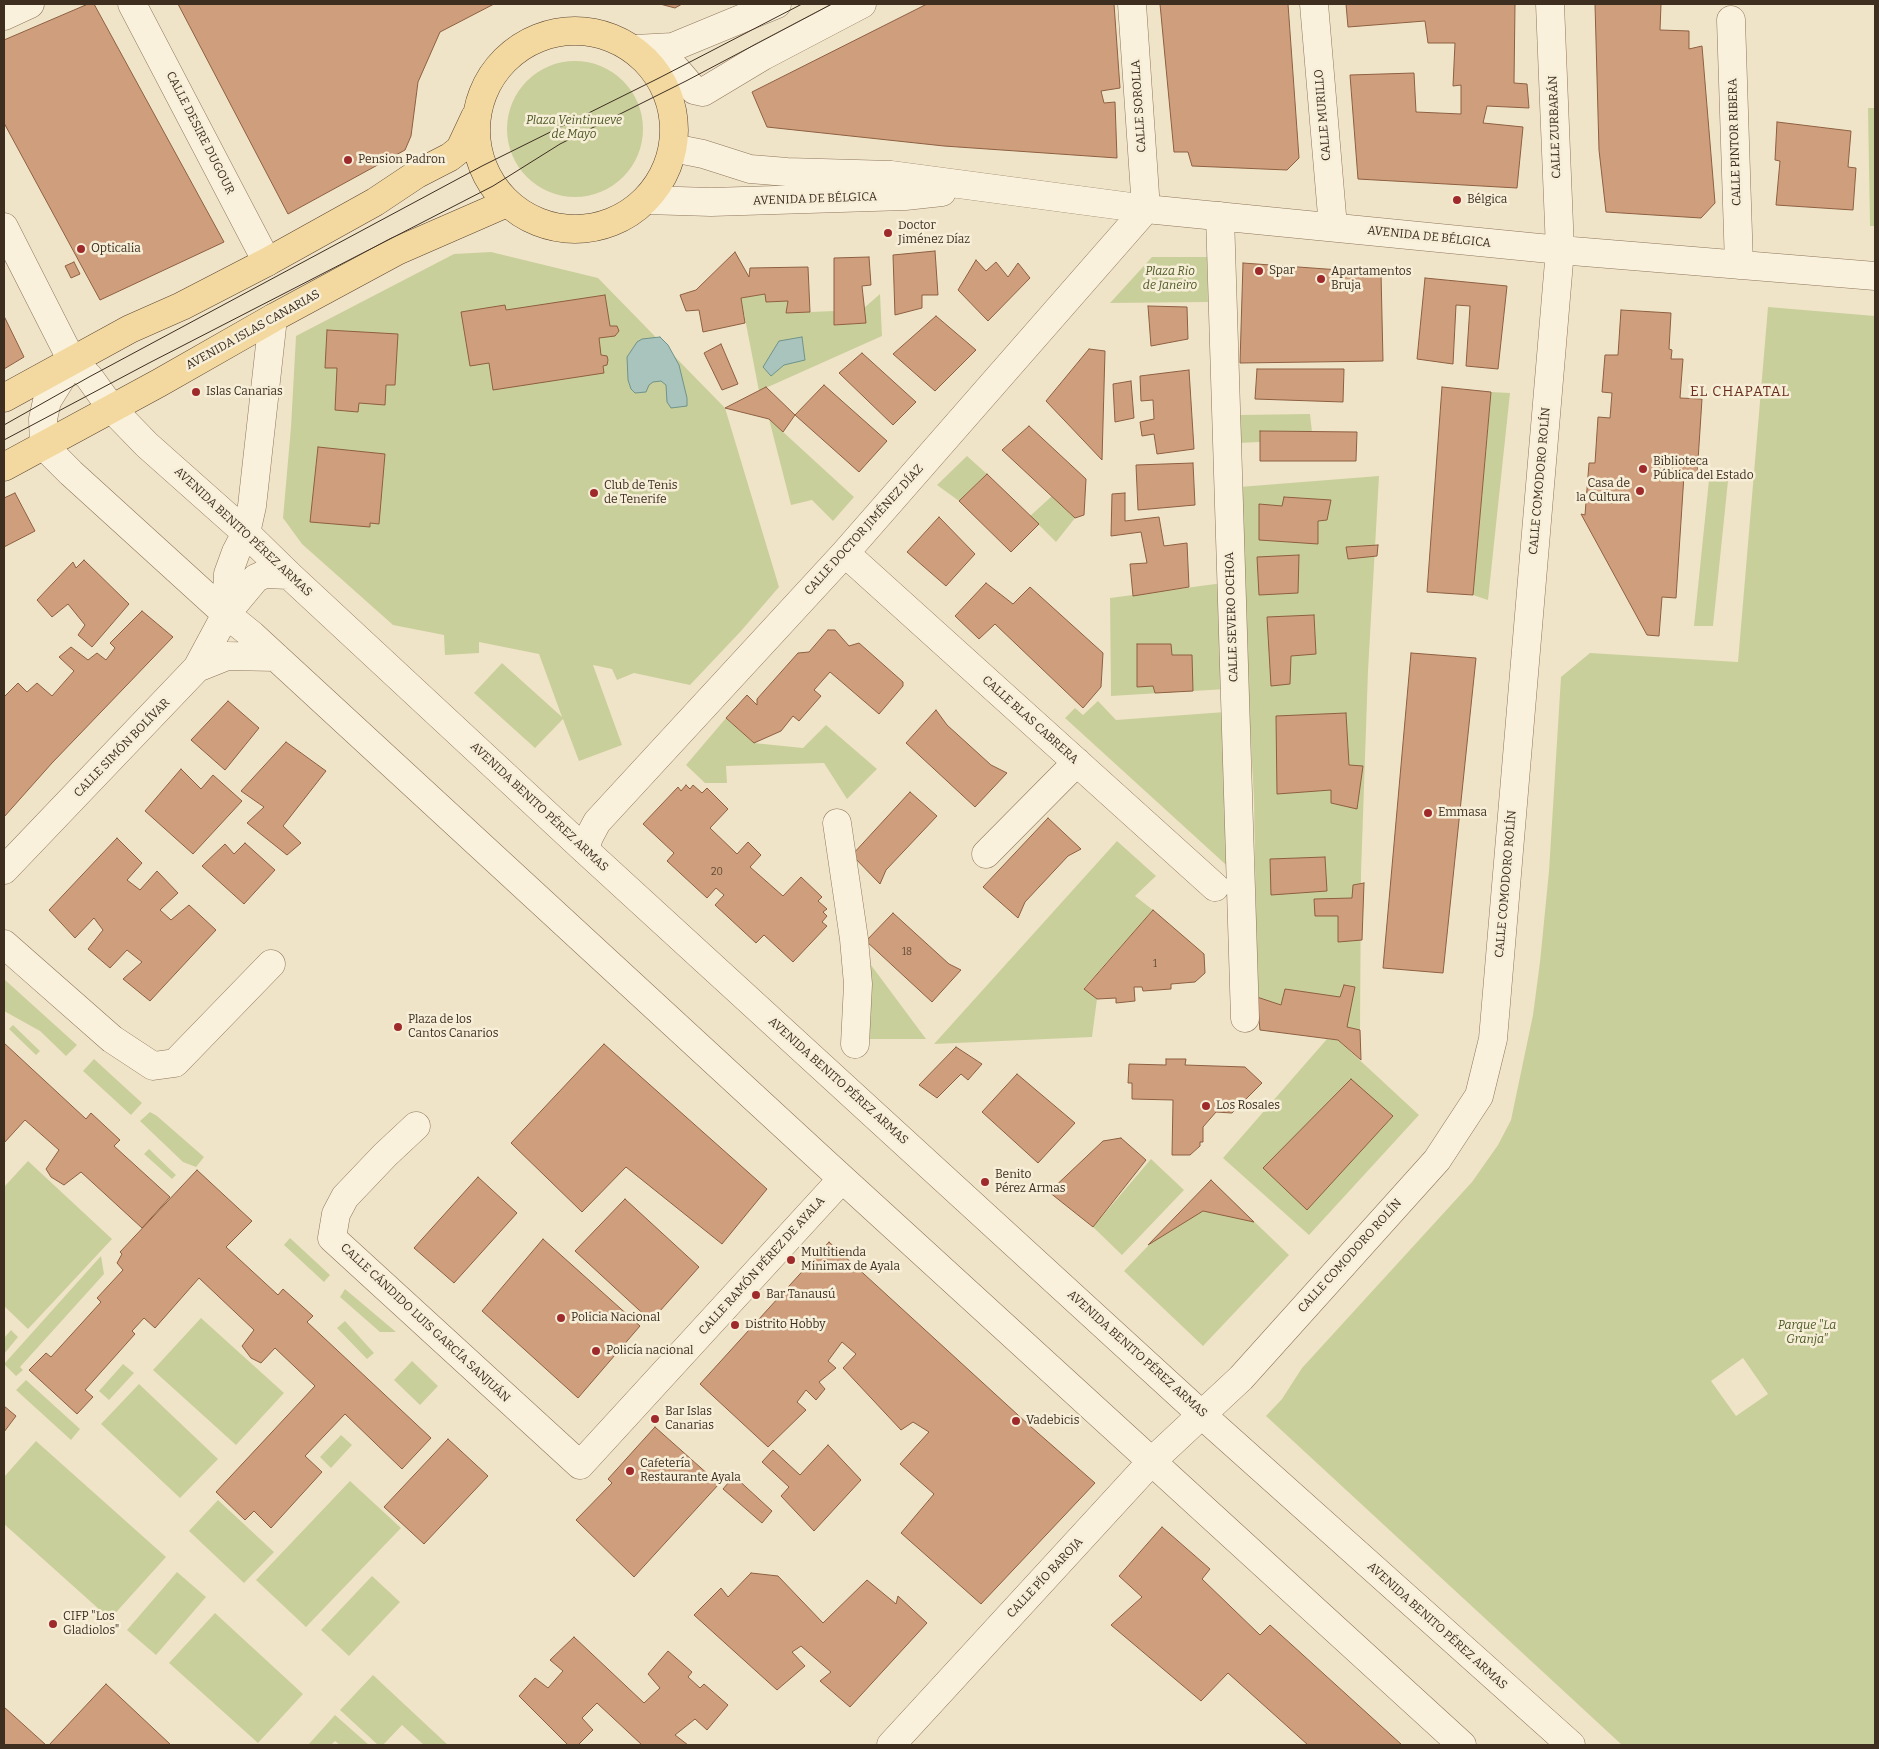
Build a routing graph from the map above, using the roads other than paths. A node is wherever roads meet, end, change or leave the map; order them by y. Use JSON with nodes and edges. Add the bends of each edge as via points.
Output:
{"nodes":[{"id":1,"x":30,"y":4,"type":"edge"},
{"id":2,"x":132,"y":4,"type":"edge"},
{"id":3,"x":777,"y":4,"type":"edge"},
{"id":4,"x":862,"y":4,"type":"edge"},
{"id":5,"x":1132,"y":4,"type":"edge"},
{"id":6,"x":1314,"y":4,"type":"edge"},
{"id":7,"x":1550,"y":4,"type":"edge"},
{"id":8,"x":741,"y":11,"type":"edge"},
{"id":9,"x":4,"y":16,"type":"edge"},
{"id":10,"x":1731,"y":20,"type":"dead end"},
{"id":11,"x":637,"y":52,"type":"junction"},
{"id":12,"x":476,"y":113,"type":"junction"},
{"id":13,"x":674,"y":148,"type":"junction"},
{"id":14,"x":984,"y":186,"type":"junction"},
{"id":15,"x":646,"y":200,"type":"junction"},
{"id":16,"x":507,"y":203,"type":"junction"},
{"id":17,"x":1146,"y":209,"type":"junction"},
{"id":18,"x":1220,"y":216,"type":"junction"},
{"id":19,"x":4,"y":227,"type":"edge"},
{"id":20,"x":1333,"y":227,"type":"junction"},
{"id":21,"x":1560,"y":250,"type":"junction"},
{"id":22,"x":267,"y":262,"type":"junction"},
{"id":23,"x":1739,"y":265,"type":"junction"},
{"id":24,"x":1875,"y":276,"type":"edge"},
{"id":25,"x":273,"y":318,"type":"junction"},
{"id":26,"x":72,"y":360,"type":"junction"},
{"id":27,"x":4,"y":398,"type":"edge"},
{"id":28,"x":112,"y":409,"type":"junction"},
{"id":29,"x":44,"y":446,"type":"junction"},
{"id":30,"x":4,"y":467,"type":"edge"},
{"id":31,"x":246,"y":533,"type":"junction"},
{"id":32,"x":845,"y":553,"type":"junction"},
{"id":33,"x":289,"y":575,"type":"junction"},
{"id":34,"x":226,"y":614,"type":"junction"},
{"id":35,"x":276,"y":657,"type":"junction"},
{"id":36,"x":197,"y":668,"type":"junction"},
{"id":37,"x":1077,"y":762,"type":"junction"},
{"id":38,"x":837,"y":823,"type":"dead end"},
{"id":39,"x":585,"y":850,"type":"junction"},
{"id":40,"x":986,"y":854,"type":"dead end"},
{"id":41,"x":4,"y":870,"type":"edge"},
{"id":42,"x":1214,"y":887,"type":"dead end"},
{"id":43,"x":4,"y":944,"type":"edge"},
{"id":44,"x":271,"y":964,"type":"dead end"},
{"id":45,"x":1245,"y":1018,"type":"dead end"},
{"id":46,"x":856,"y":1044,"type":"dead end"},
{"id":47,"x":416,"y":1126,"type":"dead end"},
{"id":48,"x":842,"y":1179,"type":"junction"},
{"id":49,"x":1202,"y":1414,"type":"junction"},
{"id":50,"x":1152,"y":1461,"type":"junction"},
{"id":51,"x":580,"y":1465,"type":"joint"},
{"id":52,"x":891,"y":1745,"type":"edge"},
{"id":53,"x":1462,"y":1745,"type":"edge"},
{"id":54,"x":1571,"y":1745,"type":"edge"}],
"edges":[{"from":1,"to":9,"type":"street"},
{"from":2,"to":22,"type":"street","name":"CALLE DESIRE DUGOUR"},
{"from":3,"to":8,"type":"street"},
{"from":4,"to":11,"type":"street","via":[[702,92],[694,90],[676,69]]},
{"from":5,"to":17,"type":"street","name":"CALLE SOROLLA"},
{"from":6,"to":20,"type":"street","name":"CALLE MURILLO"},
{"from":7,"to":21,"type":"street","name":"CALLE ZURBARÁN"},
{"from":8,"to":11,"type":"street","via":[[702,36],[673,47]]},
{"from":10,"to":23,"type":"street","name":"CALLE PINTOR RIBERA"},
{"from":11,"to":12,"type":"main road","via":[[604,34],[570,30],[538,37],[509,55],[488,81]]},
{"from":11,"to":13,"type":"main road","via":[[667,90],[674,119]]},
{"from":12,"to":16,"type":"main road","via":[[476,140],[482,166]]},
{"from":12,"to":22,"type":"main road","via":[[460,149],[450,157]]},
{"from":13,"to":14,"type":"street","name":"AVENIDA DE BÉLGICA","via":[[750,169],[891,175]]},
{"from":13,"to":15,"type":"main road","via":[[664,176]]},
{"from":14,"to":15,"type":"street","name":"AVENIDA DE BÉLGICA","via":[[905,196],[711,202]]},
{"from":14,"to":17,"type":"street","name":"AVENIDA DE BÉLGICA"},
{"from":15,"to":16,"type":"main road","via":[[621,218],[592,227],[562,228],[532,220]]},
{"from":16,"to":25,"type":"main road","name":"AVENIDA ISLAS CANARIAS","via":[[397,251]]},
{"from":17,"to":18,"type":"street","name":"AVENIDA DE BÉLGICA"},
{"from":17,"to":32,"type":"street","name":"CALLE DOCTOR JIMÉNEZ DÍAZ"},
{"from":18,"to":20,"type":"street","name":"AVENIDA DE BÉLGICA"},
{"from":18,"to":45,"type":"street","name":"CALLE SEVERO OCHOA"},
{"from":19,"to":26,"type":"street","name":"AVENIDA BENITO PÉREZ ARMAS"},
{"from":20,"to":21,"type":"street","name":"AVENIDA DE BÉLGICA"},
{"from":21,"to":23,"type":"street","name":"AVENIDA DE BÉLGICA"},
{"from":21,"to":49,"type":"street","name":"CALLE COMODORO ROLÍN","via":[[1493,1039],[1479,1096],[1437,1160],[1241,1378]]},
{"from":22,"to":26,"type":"main road"},
{"from":23,"to":24,"type":"street","name":"AVENIDA DE BÉLGICA"},
{"from":25,"to":28,"type":"main road","name":"AVENIDA ISLAS CANARIAS"},
{"from":25,"to":31,"type":"street","via":[[252,506]]},
{"from":26,"to":27,"type":"main road"},
{"from":26,"to":28,"type":"street","name":"AVENIDA BENITO PÉREZ ARMAS"},
{"from":26,"to":29,"type":"street","via":[[47,401],[43,420]]},
{"from":28,"to":29,"type":"main road","name":"AVENIDA ISLAS CANARIAS"},
{"from":28,"to":31,"type":"street","name":"AVENIDA BENITO PÉREZ ARMAS"},
{"from":29,"to":30,"type":"main road","name":"AVENIDA ISLAS CANARIAS"},
{"from":29,"to":34,"type":"street"},
{"from":31,"to":33,"type":"street","name":"AVENIDA BENITO PÉREZ ARMAS"},
{"from":31,"to":34,"type":"street","via":[[228,574]]},
{"from":32,"to":37,"type":"street","name":"CALLE BLAS CABRERA"},
{"from":32,"to":39,"type":"street","name":"CALLE DOCTOR JIMÉNEZ DÍAZ","via":[[597,822]]},
{"from":33,"to":34,"type":"street","via":[[265,574],[256,578]]},
{"from":33,"to":39,"type":"street","name":"AVENIDA BENITO PÉREZ ARMAS"},
{"from":34,"to":35,"type":"street"},
{"from":34,"to":36,"type":"street","name":"CALLE SIMÓN BOLÍVAR"},
{"from":35,"to":36,"type":"street","via":[[226,656]]},
{"from":35,"to":48,"type":"street"},
{"from":36,"to":41,"type":"street","name":"CALLE SIMÓN BOLÍVAR"},
{"from":37,"to":40,"type":"street"},
{"from":37,"to":42,"type":"street","name":"CALLE BLAS CABRERA"},
{"from":38,"to":46,"type":"street","via":[[854,939],[858,993]]},
{"from":39,"to":49,"type":"street","name":"AVENIDA BENITO PÉREZ ARMAS"},
{"from":43,"to":44,"type":"street","via":[[112,1039],[153,1066],[174,1064]]},
{"from":47,"to":51,"type":"street","name":"CALLE CÁNDIDO LUIS GARCÍA SANJUÁN","via":[[345,1197],[336,1214],[332,1238]]},
{"from":48,"to":50,"type":"street"},
{"from":48,"to":51,"type":"street","name":"CALLE RAMÓN PÉREZ DE AYALA"},
{"from":49,"to":50,"type":"street","name":"CALLE PÍO BAROJA"},
{"from":49,"to":54,"type":"street","name":"AVENIDA BENITO PÉREZ ARMAS"},
{"from":50,"to":52,"type":"street","name":"CALLE PÍO BAROJA"},
{"from":50,"to":53,"type":"street"}]}
